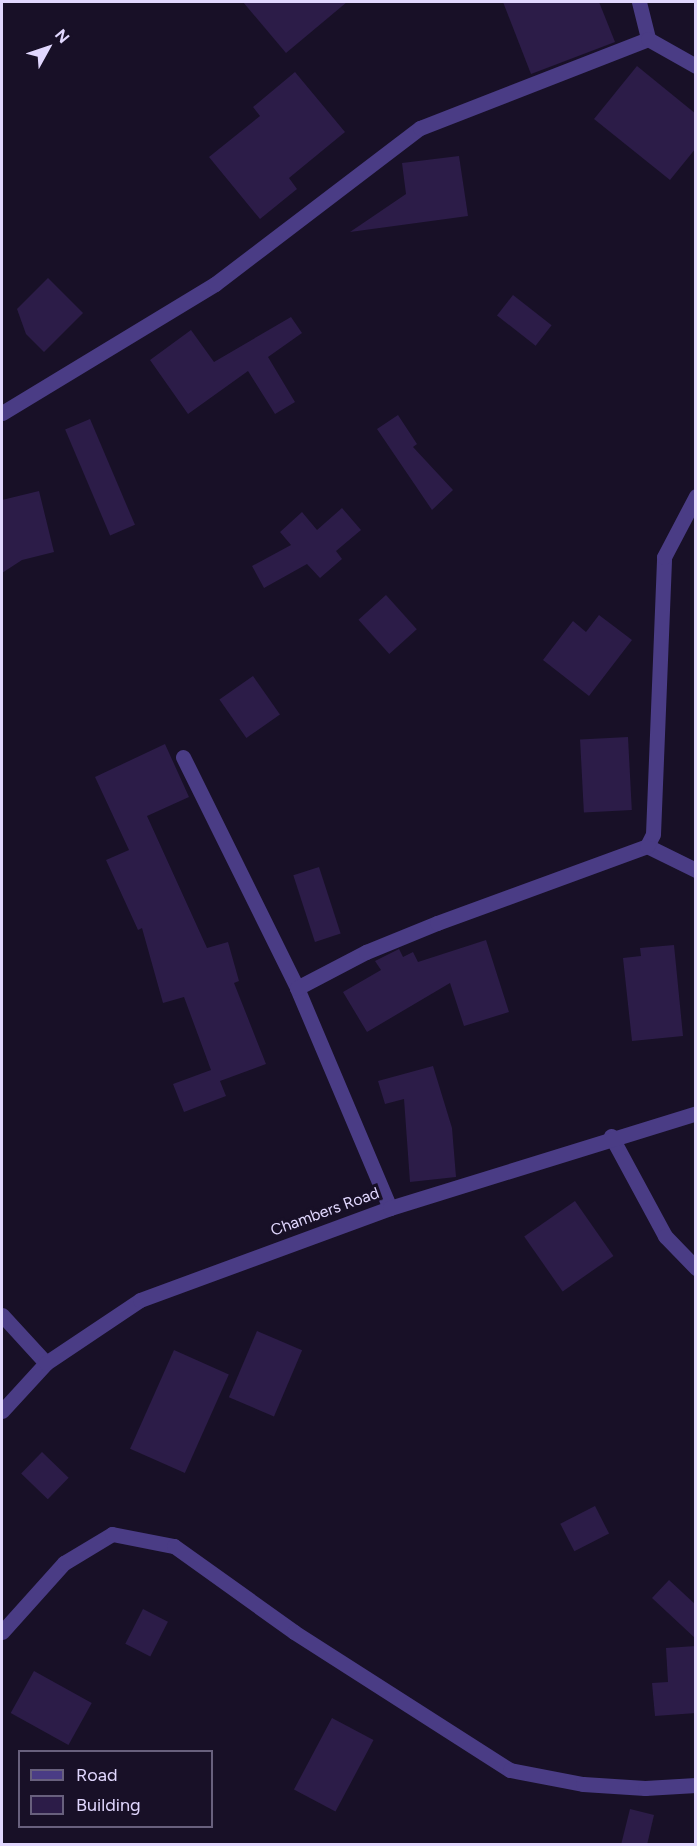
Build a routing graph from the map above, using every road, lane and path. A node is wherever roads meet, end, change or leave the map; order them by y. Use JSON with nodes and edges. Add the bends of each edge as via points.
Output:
{"nodes":[{"id":1,"x":639,"y":2,"type":"edge"},
{"id":2,"x":648,"y":39,"type":"junction"},
{"id":3,"x":696,"y":66,"type":"edge"},
{"id":4,"x":2,"y":413,"type":"edge"},
{"id":5,"x":696,"y":496,"type":"edge"},
{"id":6,"x":183,"y":757,"type":"dead end"},
{"id":7,"x":647,"y":846,"type":"junction"},
{"id":8,"x":696,"y":870,"type":"edge"},
{"id":9,"x":297,"y":988,"type":"junction"},
{"id":10,"x":696,"y":1113,"type":"edge"},
{"id":11,"x":612,"y":1136,"type":"junction"},
{"id":12,"x":390,"y":1208,"type":"junction"},
{"id":13,"x":696,"y":1268,"type":"edge"},
{"id":14,"x":2,"y":1316,"type":"edge"},
{"id":15,"x":46,"y":1363,"type":"junction"},
{"id":16,"x":2,"y":1410,"type":"edge"},
{"id":17,"x":2,"y":1632,"type":"edge"},
{"id":18,"x":696,"y":1785,"type":"edge"}],
"edges":[{"from":1,"to":2,"type":"street"},
{"from":2,"to":3,"type":"street"},
{"from":2,"to":4,"type":"street","via":[[420,128],[215,284]]},
{"from":5,"to":7,"type":"street","via":[[664,557],[652,834]]},
{"from":6,"to":9,"type":"street"},
{"from":7,"to":8,"type":"street"},
{"from":7,"to":9,"type":"street","via":[[417,931]]},
{"from":9,"to":12,"type":"street"},
{"from":10,"to":11,"type":"street","name":"Chambers Road"},
{"from":11,"to":12,"type":"street","name":"Chambers Road"},
{"from":11,"to":13,"type":"street","via":[[665,1236]]},
{"from":12,"to":15,"type":"street","name":"Chambers Road","via":[[140,1300]]},
{"from":14,"to":15,"type":"street"},
{"from":15,"to":16,"type":"street","name":"Chambers Road"},
{"from":17,"to":18,"type":"street","via":[[64,1563],[112,1534],[174,1545],[294,1632],[510,1770],[583,1784],[645,1788]]}]}
